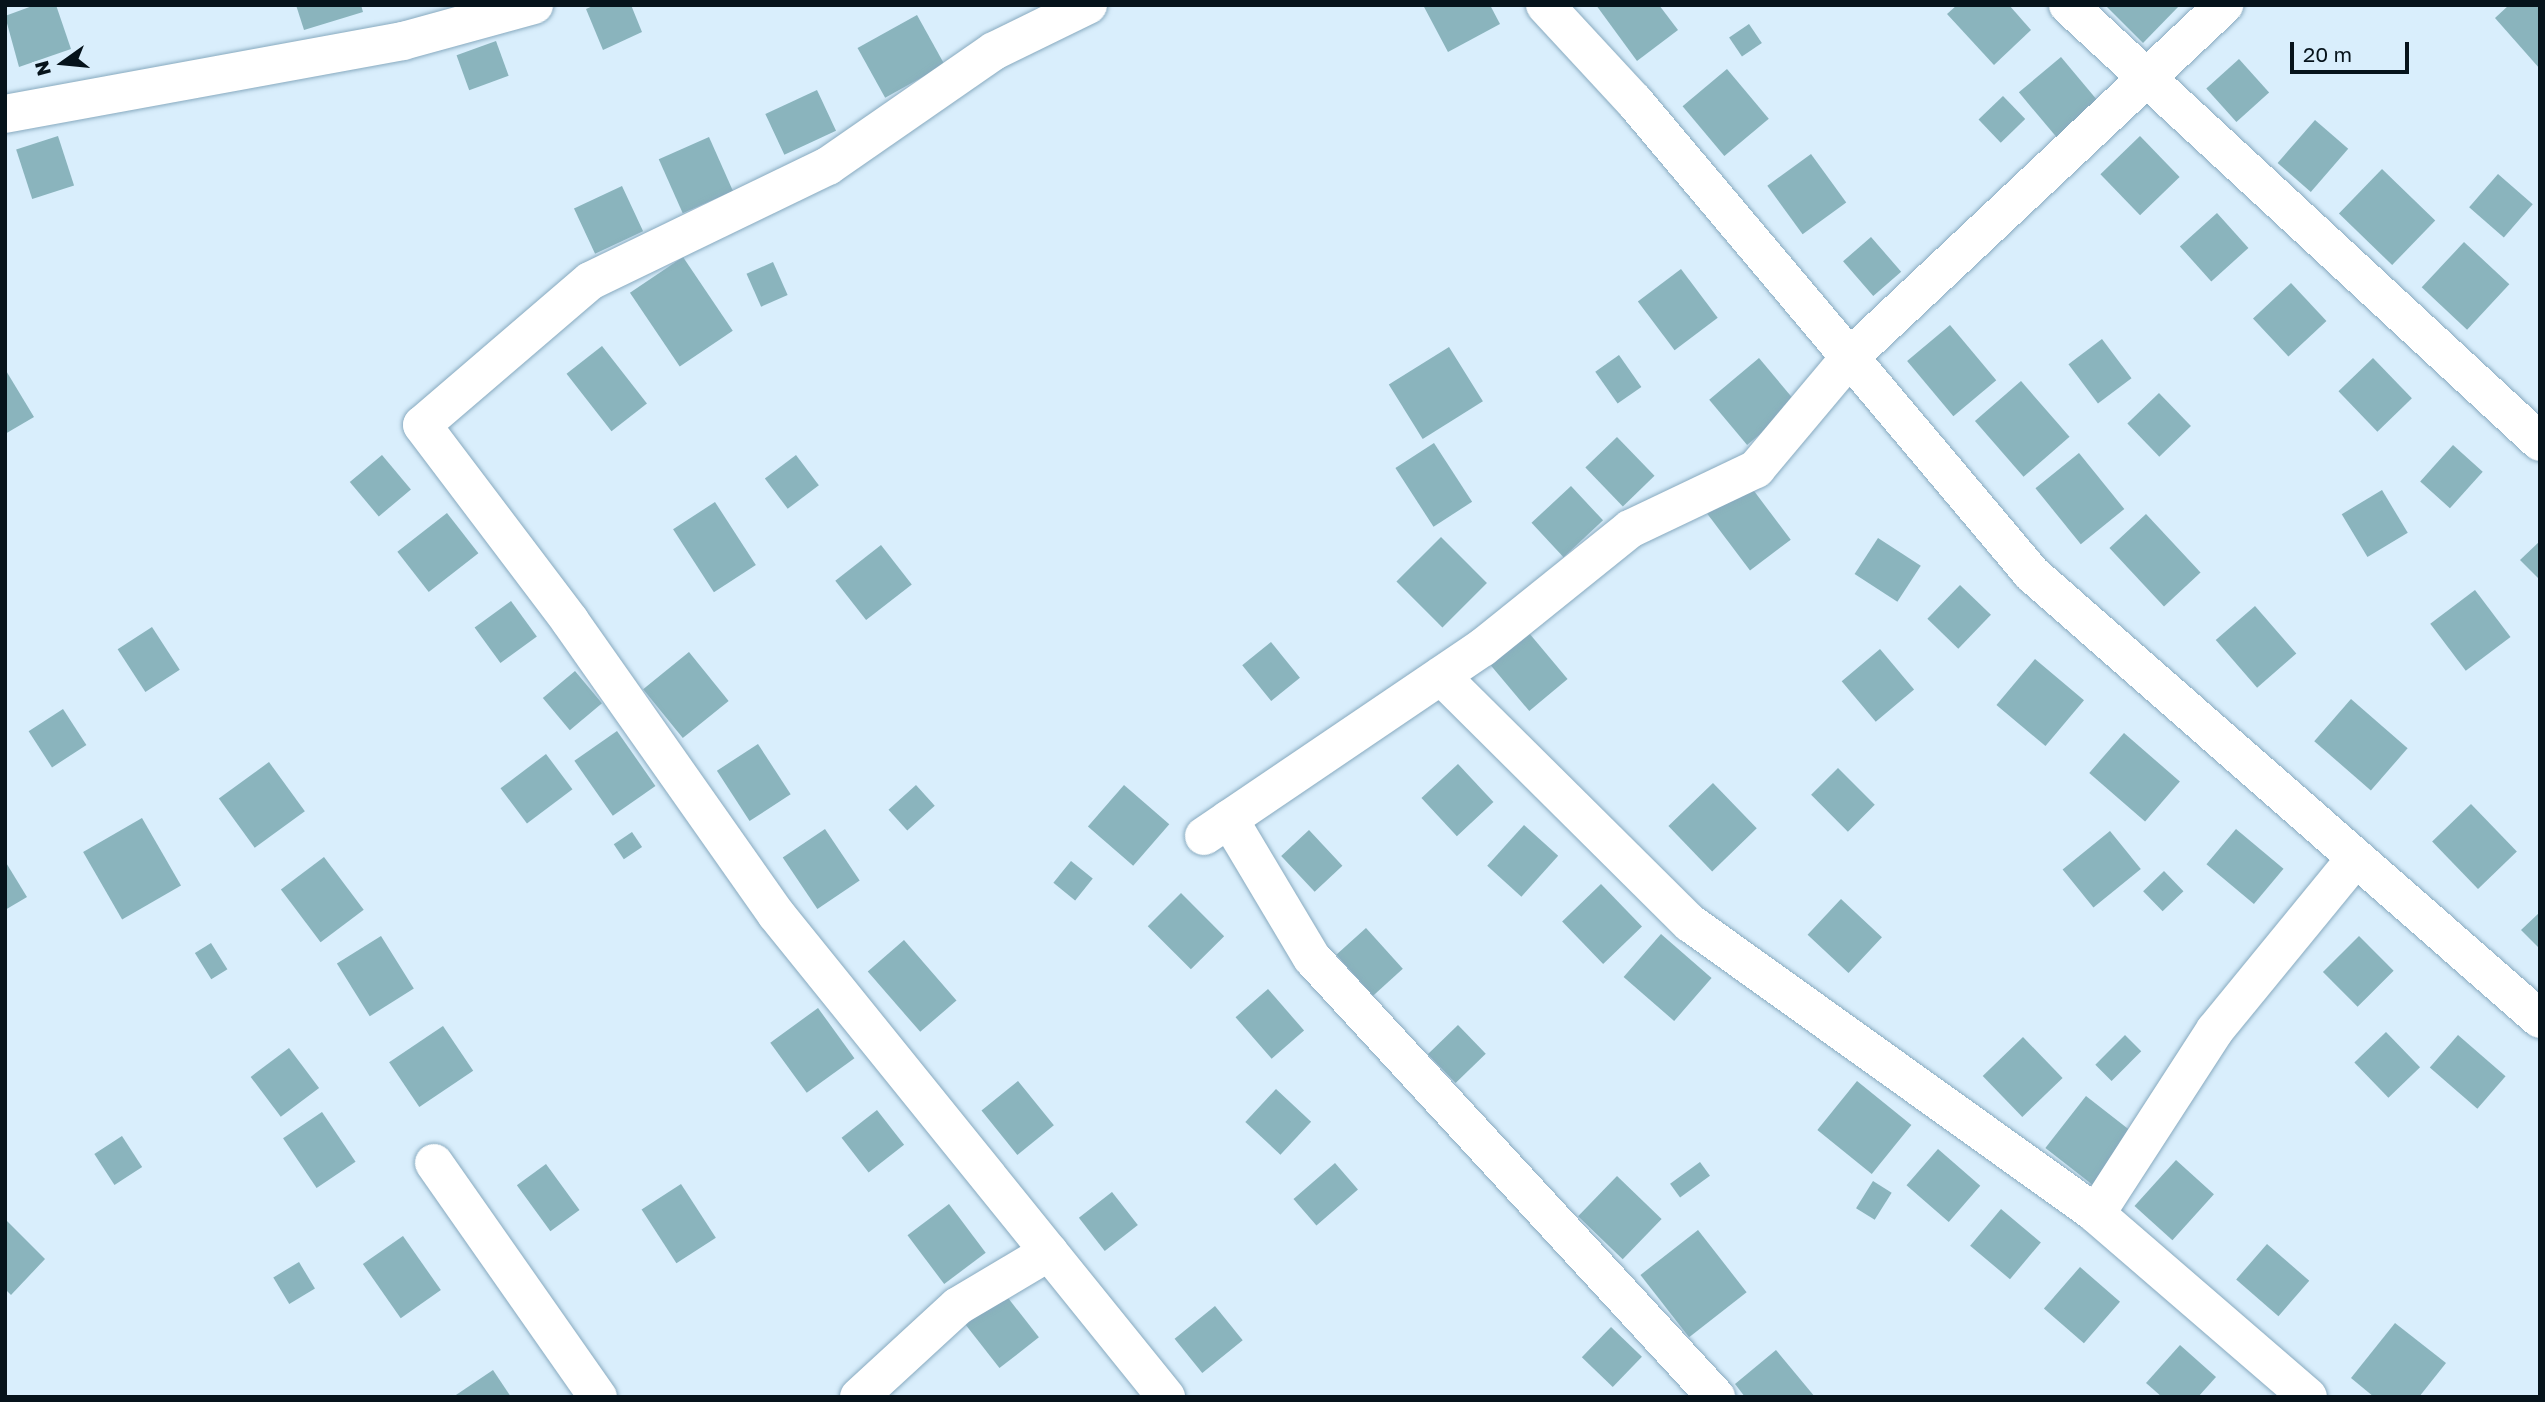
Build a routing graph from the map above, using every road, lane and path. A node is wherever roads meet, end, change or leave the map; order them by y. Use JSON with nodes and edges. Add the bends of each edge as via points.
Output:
{"nodes":[{"id":1,"x":534,"y":5,"type":"edge"},
{"id":2,"x":1088,"y":5,"type":"edge"},
{"id":3,"x":1545,"y":5,"type":"edge"},
{"id":4,"x":2068,"y":5,"type":"edge"},
{"id":5,"x":2224,"y":5,"type":"edge"},
{"id":6,"x":2152,"y":79,"type":"junction"},
{"id":7,"x":5,"y":114,"type":"edge"},
{"id":8,"x":1850,"y":357,"type":"junction"},
{"id":9,"x":2540,"y":442,"type":"edge"},
{"id":10,"x":1441,"y":676,"type":"junction"},
{"id":11,"x":2356,"y":858,"type":"junction"},
{"id":12,"x":2540,"y":1019,"type":"edge"},
{"id":13,"x":434,"y":1163,"type":"dead end"},
{"id":14,"x":2096,"y":1214,"type":"junction"},
{"id":15,"x":1049,"y":1252,"type":"junction"},
{"id":16,"x":598,"y":1397,"type":"edge"},
{"id":17,"x":859,"y":1397,"type":"edge"},
{"id":18,"x":1166,"y":1397,"type":"edge"},
{"id":19,"x":1716,"y":1397,"type":"edge"},
{"id":20,"x":2308,"y":1397,"type":"edge"}],
"edges":[{"from":1,"to":7,"type":"street","via":[[391,44]]},
{"from":2,"to":15,"type":"street","via":[[994,51],[828,166],[590,281],[422,425],[570,621],[776,914]]},
{"from":3,"to":8,"type":"street"},
{"from":4,"to":6,"type":"street"},
{"from":5,"to":6,"type":"street"},
{"from":6,"to":8,"type":"street"},
{"from":6,"to":9,"type":"street"},
{"from":8,"to":10,"type":"street","via":[[1756,469],[1630,529]]},
{"from":8,"to":11,"type":"street","via":[[2032,573]]},
{"from":10,"to":14,"type":"street","via":[[1690,923]]},
{"from":10,"to":19,"type":"street","via":[[1217,827],[1312,958]]},
{"from":11,"to":12,"type":"street"},
{"from":11,"to":14,"type":"street","via":[[2215,1030]]},
{"from":13,"to":16,"type":"street"},
{"from":14,"to":20,"type":"street"},
{"from":15,"to":17,"type":"street","via":[[958,1306]]},
{"from":15,"to":18,"type":"street"}]}
